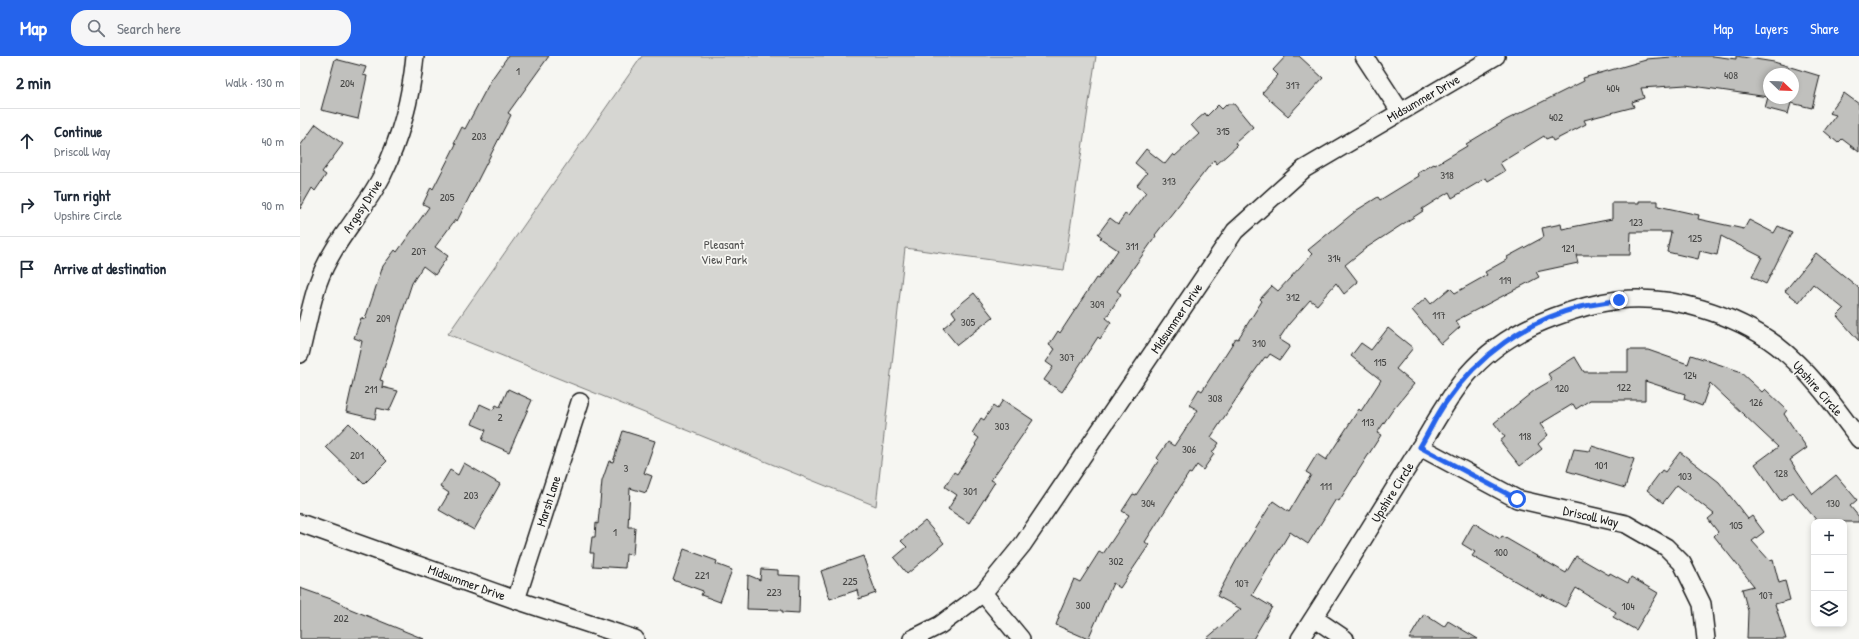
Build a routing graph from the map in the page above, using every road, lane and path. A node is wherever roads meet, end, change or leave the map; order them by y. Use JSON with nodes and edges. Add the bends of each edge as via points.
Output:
{"nodes":[{"id":1,"x":415,"y":56,"type":"edge"},
{"id":2,"x":1364,"y":56,"type":"edge"},
{"id":3,"x":1496,"y":56,"type":"edge"},
{"id":4,"x":1400,"y":111,"type":"junction"},
{"id":5,"x":300,"y":354,"type":"edge"},
{"id":6,"x":580,"y":402,"type":"dead end"},
{"id":7,"x":1859,"y":438,"type":"edge"},
{"id":8,"x":1420,"y":447,"type":"junction"},
{"id":9,"x":300,"y":523,"type":"edge"},
{"id":10,"x":982,"y":593,"type":"junction"},
{"id":11,"x":516,"y":600,"type":"junction"},
{"id":12,"x":1314,"y":618,"type":"junction"},
{"id":13,"x":635,"y":639,"type":"edge"},
{"id":14,"x":912,"y":639,"type":"edge"},
{"id":15,"x":1021,"y":639,"type":"edge"},
{"id":16,"x":1300,"y":639,"type":"edge"},
{"id":17,"x":1345,"y":639,"type":"edge"},
{"id":18,"x":1706,"y":639,"type":"edge"}],
"edges":[{"from":1,"to":5,"type":"street","name":"Argosy Drive","via":[[403,126],[382,176],[336,245],[318,282]]},
{"from":2,"to":4,"type":"street"},
{"from":3,"to":4,"type":"street","name":"Midsummer Drive"},
{"from":4,"to":10,"type":"street","name":"Midsummer Drive","via":[[1304,169],[1235,231],[1022,544]]},
{"from":6,"to":11,"type":"street","name":"Marsh Lane"},
{"from":7,"to":8,"type":"street","name":"Upshire Circle","via":[[1803,367],[1750,328],[1695,306],[1664,301],[1619,300],[1579,308],[1533,325],[1496,347],[1468,373],[1445,403]]},
{"from":8,"to":12,"type":"street","name":"Upshire Circle"},
{"from":8,"to":18,"type":"street","name":"Driscoll Way","via":[[1517,499],[1626,524],[1666,547],[1682,563],[1702,604]]},
{"from":9,"to":11,"type":"street","name":"Midsummer Drive"},
{"from":10,"to":14,"type":"street","name":"Midsummer Drive","via":[[940,625]]},
{"from":10,"to":15,"type":"street"},
{"from":11,"to":13,"type":"street","name":"Midsummer Drive"},
{"from":12,"to":16,"type":"street","name":"Upshire Circle"},
{"from":12,"to":17,"type":"street"}]}
